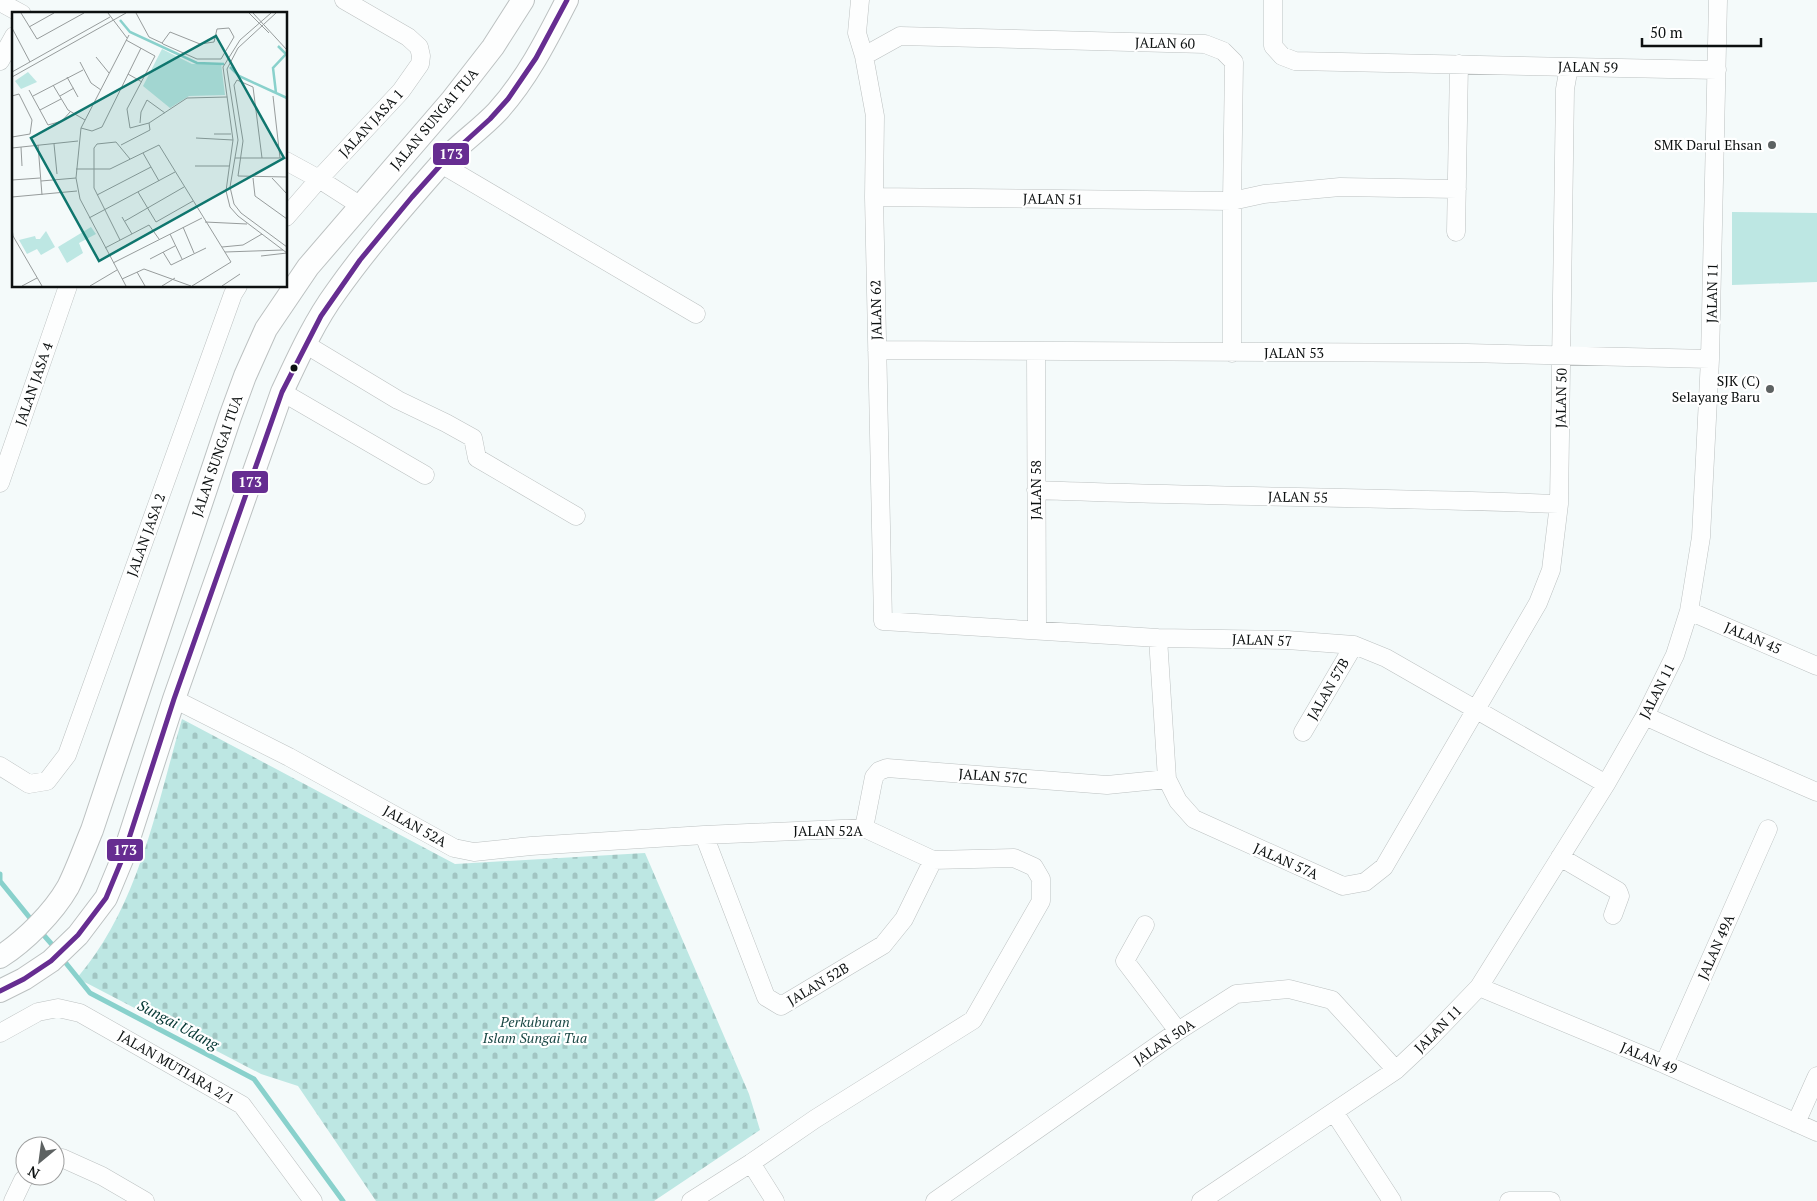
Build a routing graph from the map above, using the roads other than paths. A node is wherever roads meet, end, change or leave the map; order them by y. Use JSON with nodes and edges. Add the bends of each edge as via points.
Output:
{"nodes":[{"id":1,"x":344,"y":0,"type":"edge"},
{"id":2,"x":523,"y":0,"type":"edge"},
{"id":3,"x":567,"y":0,"type":"edge"},
{"id":4,"x":860,"y":0,"type":"edge"},
{"id":5,"x":1272,"y":0,"type":"edge"},
{"id":6,"x":1718,"y":0,"type":"edge"},
{"id":7,"x":0,"y":2,"type":"edge"},
{"id":8,"x":18,"y":12,"type":"edge"},
{"id":9,"x":12,"y":39,"type":"edge"},
{"id":10,"x":1,"y":56,"type":"edge"},
{"id":11,"x":864,"y":56,"type":"junction"},
{"id":12,"x":1459,"y":64,"type":"junction"},
{"id":13,"x":1569,"y":67,"type":"junction"},
{"id":14,"x":1717,"y":70,"type":"junction"},
{"id":15,"x":497,"y":112,"type":"junction"},
{"id":16,"x":288,"y":162,"type":"edge"},
{"id":17,"x":441,"y":164,"type":"junction"},
{"id":18,"x":319,"y":179,"type":"junction"},
{"id":19,"x":1457,"y":189,"type":"junction"},
{"id":20,"x":874,"y":197,"type":"junction"},
{"id":21,"x":1232,"y":201,"type":"junction"},
{"id":22,"x":361,"y":206,"type":"junction"},
{"id":23,"x":288,"y":215,"type":"edge"},
{"id":24,"x":1456,"y":232,"type":"dead end"},
{"id":25,"x":67,"y":288,"type":"edge"},
{"id":26,"x":237,"y":288,"type":"edge"},
{"id":27,"x":696,"y":314,"type":"dead end"},
{"id":28,"x":310,"y":336,"type":"junction"},
{"id":29,"x":877,"y":350,"type":"junction"},
{"id":30,"x":1036,"y":351,"type":"junction"},
{"id":31,"x":1232,"y":353,"type":"junction"},
{"id":32,"x":1561,"y":356,"type":"junction"},
{"id":33,"x":1710,"y":359,"type":"junction"},
{"id":34,"x":282,"y":392,"type":"junction"},
{"id":35,"x":425,"y":475,"type":"dead end"},
{"id":36,"x":0,"y":483,"type":"edge"},
{"id":37,"x":1036,"y":490,"type":"junction"},
{"id":38,"x":1559,"y":504,"type":"junction"},
{"id":39,"x":576,"y":516,"type":"dead end"},
{"id":40,"x":1689,"y":611,"type":"junction"},
{"id":41,"x":883,"y":621,"type":"joint"},
{"id":42,"x":1037,"y":630,"type":"junction"},
{"id":43,"x":1158,"y":638,"type":"junction"},
{"id":44,"x":1354,"y":645,"type":"junction"},
{"id":45,"x":1817,"y":666,"type":"edge"},
{"id":46,"x":174,"y":699,"type":"junction"},
{"id":47,"x":1476,"y":710,"type":"junction"},
{"id":48,"x":1645,"y":716,"type":"junction"},
{"id":49,"x":1303,"y":732,"type":"dead end"},
{"id":50,"x":0,"y":766,"type":"edge"},
{"id":51,"x":1167,"y":779,"type":"junction"},
{"id":52,"x":1606,"y":784,"type":"junction"},
{"id":53,"x":1817,"y":792,"type":"edge"},
{"id":54,"x":864,"y":828,"type":"junction"},
{"id":55,"x":1768,"y":830,"type":"dead end"},
{"id":56,"x":704,"y":835,"type":"junction"},
{"id":57,"x":1560,"y":857,"type":"junction"},
{"id":58,"x":933,"y":860,"type":"junction"},
{"id":59,"x":1613,"y":914,"type":"dead end"},
{"id":60,"x":1145,"y":925,"type":"dead end"},
{"id":61,"x":0,"y":957,"type":"edge"},
{"id":62,"x":1478,"y":987,"type":"junction"},
{"id":63,"x":0,"y":991,"type":"edge"},
{"id":64,"x":1178,"y":1031,"type":"junction"},
{"id":65,"x":0,"y":1033,"type":"edge"},
{"id":66,"x":1664,"y":1064,"type":"junction"},
{"id":67,"x":1396,"y":1070,"type":"junction"},
{"id":68,"x":1817,"y":1076,"type":"edge"},
{"id":69,"x":1334,"y":1112,"type":"junction"},
{"id":70,"x":1796,"y":1123,"type":"junction"},
{"id":71,"x":1817,"y":1132,"type":"edge"},
{"id":72,"x":65,"y":1159,"type":"edge"},
{"id":73,"x":751,"y":1163,"type":"junction"},
{"id":74,"x":20,"y":1186,"type":"edge"},
{"id":75,"x":13,"y":1201,"type":"edge"},
{"id":76,"x":145,"y":1201,"type":"edge"},
{"id":77,"x":313,"y":1201,"type":"edge"},
{"id":78,"x":691,"y":1201,"type":"edge"},
{"id":79,"x":775,"y":1201,"type":"edge"},
{"id":80,"x":936,"y":1201,"type":"edge"},
{"id":81,"x":1201,"y":1201,"type":"edge"},
{"id":82,"x":1392,"y":1201,"type":"edge"},
{"id":83,"x":1509,"y":1201,"type":"edge"},
{"id":84,"x":1551,"y":1201,"type":"edge"}],
"edges":[{"from":1,"to":18,"type":"street","name":"JALAN JASA 1","via":[[408,37],[419,47],[420,64],[401,91]]},
{"from":2,"to":22,"type":"main road","name":"JALAN SUNGAI TUA","via":[[469,78]]},
{"from":3,"to":15,"type":"main road","via":[[540,54]]},
{"from":4,"to":11,"type":"street","name":"JALAN 62","via":[[857,33]]},
{"from":5,"to":12,"type":"street","name":"JALAN 59","via":[[1273,46],[1282,56],[1295,61]]},
{"from":6,"to":14,"type":"street","name":"JALAN 11"},
{"from":7,"to":8,"type":"street"},
{"from":9,"to":10,"type":"street"},
{"from":11,"to":20,"type":"street","name":"JALAN 62","via":[[875,116]]},
{"from":11,"to":21,"type":"street","name":"JALAN 60","via":[[900,36],[1205,44],[1223,51],[1234,62]]},
{"from":12,"to":13,"type":"street","name":"JALAN 59"},
{"from":12,"to":19,"type":"street"},
{"from":13,"to":14,"type":"street","name":"JALAN 59"},
{"from":13,"to":32,"type":"street","name":"JALAN 50","via":[[1565,89]]},
{"from":14,"to":33,"type":"street","name":"JALAN 11"},
{"from":15,"to":17,"type":"main road"},
{"from":15,"to":22,"type":"main road","via":[[462,128],[397,196],[382,206]]},
{"from":16,"to":18,"type":"street"},
{"from":17,"to":27,"type":"street"},
{"from":17,"to":28,"type":"main road","via":[[336,292]]},
{"from":18,"to":22,"type":"street"},
{"from":18,"to":23,"type":"street"},
{"from":19,"to":21,"type":"street","name":"JALAN 51","via":[[1340,187],[1264,194]]},
{"from":19,"to":24,"type":"street"},
{"from":20,"to":21,"type":"street","name":"JALAN 51"},
{"from":20,"to":29,"type":"street","name":"JALAN 62"},
{"from":21,"to":31,"type":"street","name":"JALAN 60"},
{"from":22,"to":28,"type":"main road","via":[[365,222],[362,235],[324,292]]},
{"from":22,"to":61,"type":"main road","name":"JALAN SUNGAI TUA","via":[[308,266],[266,329],[225,433],[92,830],[68,886],[55,907]]},
{"from":25,"to":36,"type":"street","name":"JALAN JASA 4"},
{"from":26,"to":50,"type":"street","name":"JALAN JASA 2","via":[[67,755],[47,780],[29,784]]},
{"from":28,"to":34,"type":"main road"},
{"from":28,"to":39,"type":"street","via":[[398,400],[473,438],[477,458]]},
{"from":29,"to":30,"type":"street","name":"JALAN 53"},
{"from":29,"to":41,"type":"street","name":"JALAN 62"},
{"from":30,"to":31,"type":"street","name":"JALAN 53"},
{"from":30,"to":37,"type":"street","name":"JALAN 58"},
{"from":31,"to":32,"type":"street","name":"JALAN 53"},
{"from":32,"to":33,"type":"street","name":"JALAN 53"},
{"from":32,"to":38,"type":"street","name":"JALAN 50"},
{"from":33,"to":40,"type":"street","name":"JALAN 11","via":[[1701,537]]},
{"from":34,"to":35,"type":"street"},
{"from":34,"to":46,"type":"main road"},
{"from":37,"to":38,"type":"street","name":"JALAN 55"},
{"from":37,"to":42,"type":"street","name":"JALAN 58"},
{"from":38,"to":47,"type":"street","name":"JALAN 50","via":[[1551,570],[1538,603]]},
{"from":40,"to":45,"type":"street","name":"JALAN 45"},
{"from":40,"to":48,"type":"street","name":"JALAN 11","via":[[1675,655]]},
{"from":41,"to":42,"type":"street","name":"JALAN 57"},
{"from":42,"to":43,"type":"street","name":"JALAN 57"},
{"from":43,"to":44,"type":"street","name":"JALAN 57","via":[[1287,640]]},
{"from":43,"to":51,"type":"street","name":"JALAN 57A"},
{"from":44,"to":47,"type":"street","name":"JALAN 57","via":[[1386,658]]},
{"from":44,"to":49,"type":"street","name":"JALAN 57B"},
{"from":46,"to":56,"type":"street","name":"JALAN 52A","via":[[454,848],[474,852]]},
{"from":46,"to":63,"type":"main road","via":[[123,857],[106,898],[78,935],[50,961]]},
{"from":47,"to":51,"type":"street","name":"JALAN 57A","via":[[1384,867],[1365,882],[1343,886],[1194,819],[1178,801]]},
{"from":47,"to":52,"type":"street","name":"JALAN 57"},
{"from":48,"to":52,"type":"street","name":"JALAN 11"},
{"from":48,"to":53,"type":"street"},
{"from":51,"to":54,"type":"street","name":"JALAN 57C","via":[[1107,785],[887,768],[878,771],[874,778]]},
{"from":52,"to":57,"type":"street","name":"JALAN 11"},
{"from":54,"to":56,"type":"street","name":"JALAN 52A"},
{"from":54,"to":58,"type":"street","name":"JALAN 52A"},
{"from":55,"to":66,"type":"street","name":"JALAN 49A"},
{"from":56,"to":58,"type":"street","name":"JALAN 52B","via":[[766,997],[781,1006],[883,945],[904,919]]},
{"from":57,"to":59,"type":"street","via":[[1618,891],[1620,896]]},
{"from":57,"to":62,"type":"street","name":"JALAN 11"},
{"from":58,"to":73,"type":"street","name":"JALAN 52A","via":[[1014,858],[1034,867],[1041,879],[1041,901],[973,1020]]},
{"from":60,"to":64,"type":"street","via":[[1125,961]]},
{"from":62,"to":66,"type":"street","name":"JALAN 49"},
{"from":62,"to":67,"type":"street","name":"JALAN 11"},
{"from":64,"to":67,"type":"street","name":"JALAN 50A","via":[[1236,994],[1289,990],[1332,1000]]},
{"from":64,"to":80,"type":"street","name":"JALAN 50A"},
{"from":65,"to":77,"type":"street","name":"JALAN MUTIARA 2/1","via":[[38,1012],[58,1008],[80,1013],[242,1105]]},
{"from":66,"to":70,"type":"street","name":"JALAN 49"},
{"from":67,"to":69,"type":"street","name":"JALAN 11"},
{"from":68,"to":70,"type":"street"},
{"from":69,"to":81,"type":"street","name":"JALAN 11"},
{"from":69,"to":82,"type":"street"},
{"from":70,"to":71,"type":"street","name":"JALAN 49"},
{"from":72,"to":76,"type":"street"},
{"from":73,"to":78,"type":"street","name":"JALAN 52A"},
{"from":73,"to":79,"type":"street"},
{"from":74,"to":75,"type":"street"},
{"from":83,"to":84,"type":"street"}]}
